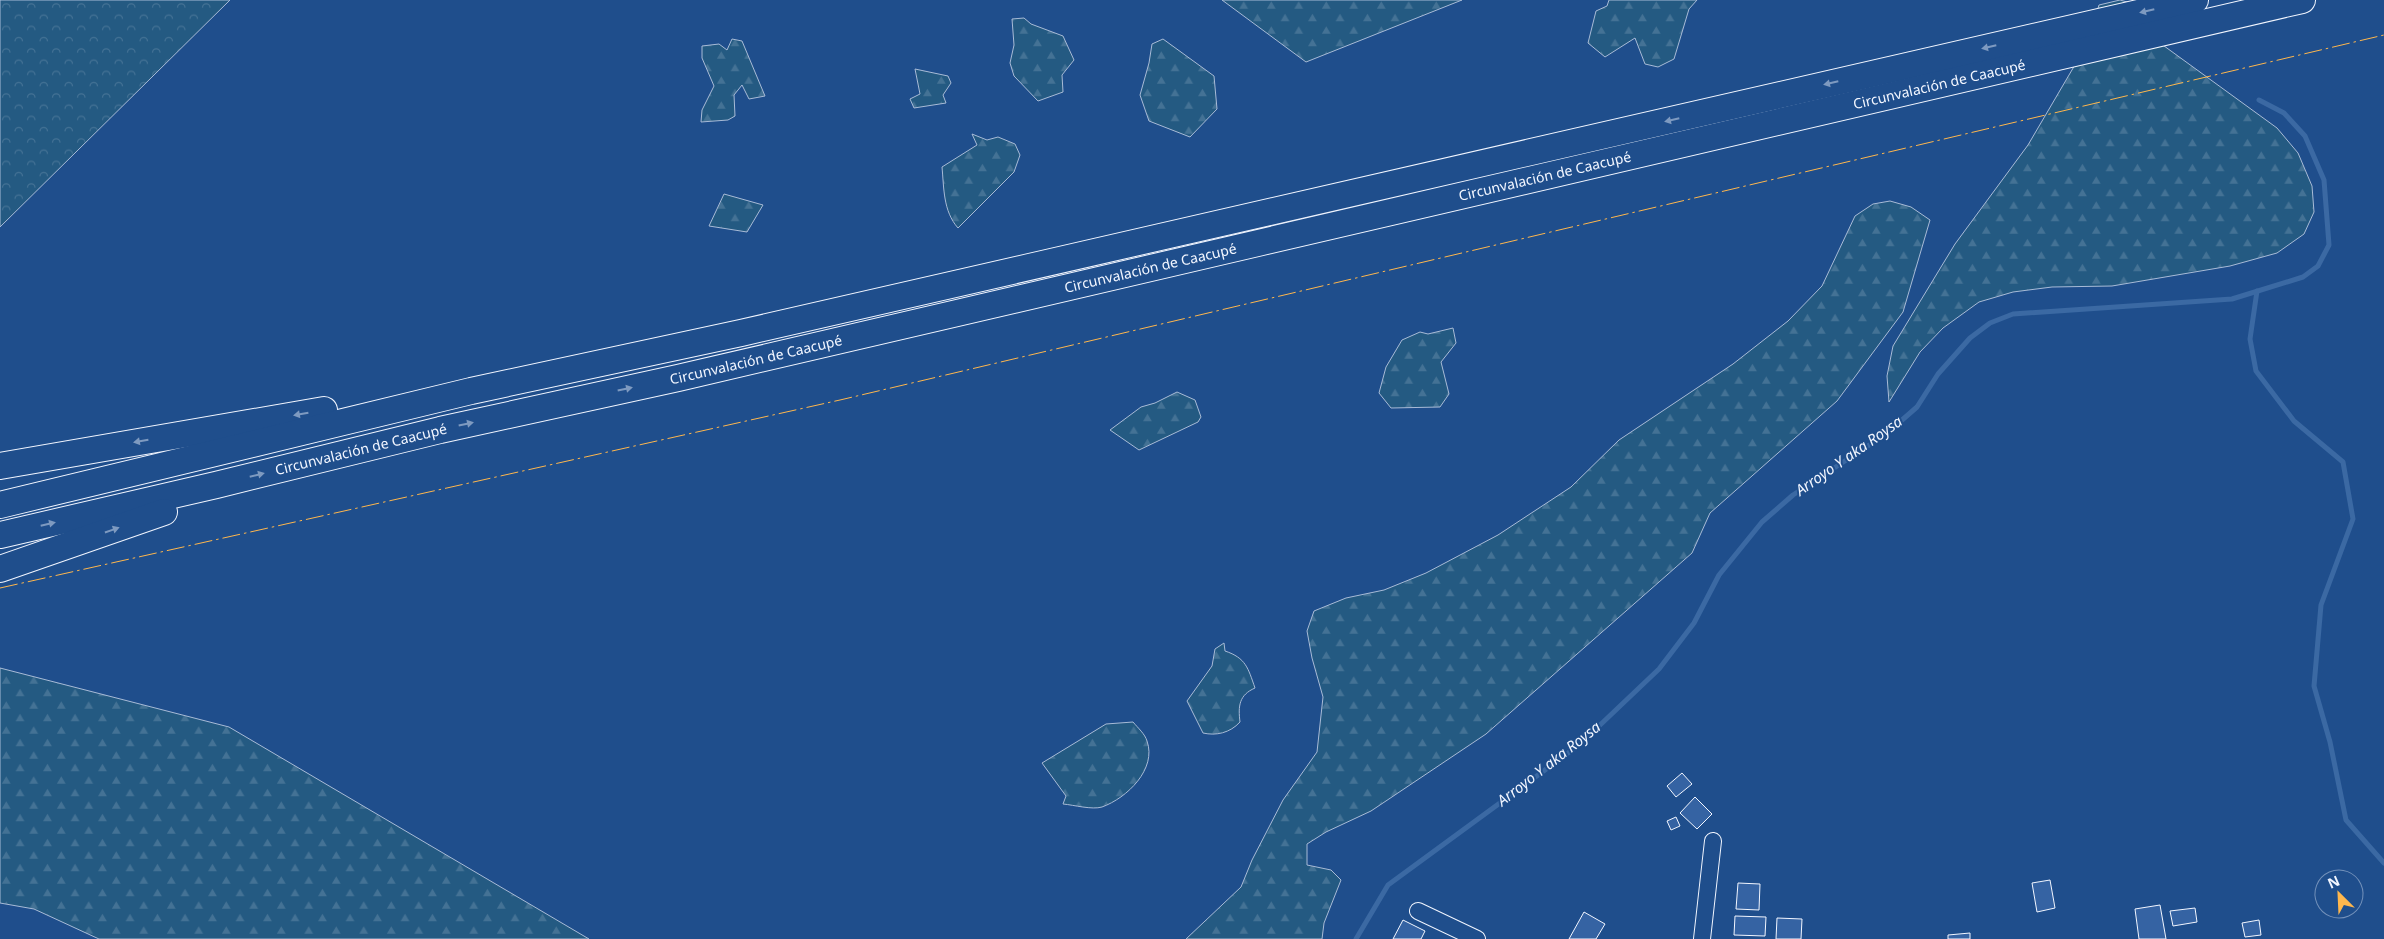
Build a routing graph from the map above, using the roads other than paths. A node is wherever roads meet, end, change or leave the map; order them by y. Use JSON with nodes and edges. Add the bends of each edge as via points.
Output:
{"nodes":[{"id":1,"x":2195,"y":0,"type":"edge"},
{"id":2,"x":2302,"y":0,"type":"edge"},
{"id":3,"x":471,"y":391,"type":"junction"},
{"id":4,"x":0,"y":466,"type":"edge"},
{"id":5,"x":216,"y":485,"type":"junction"},
{"id":6,"x":0,"y":505,"type":"edge"},
{"id":7,"x":0,"y":535,"type":"edge"},
{"id":8,"x":0,"y":569,"type":"edge"},
{"id":9,"x":1713,"y":840,"type":"dead end"},
{"id":10,"x":1418,"y":911,"type":"dead end"},
{"id":11,"x":1477,"y":939,"type":"edge"},
{"id":12,"x":1702,"y":939,"type":"edge"}],
"edges":[{"from":1,"to":3,"type":"highway","name":"Circunvalación de Caacupé","one_way":true,"via":[[742,333]]},
{"from":5,"to":2,"type":"highway","name":"Circunvalación de Caacupé","one_way":true,"via":[[440,430],[688,376]]},
{"from":3,"to":4,"type":"highway","one_way":true,"via":[[442,390]]},
{"from":3,"to":6,"type":"highway","name":"Circunvalación de Caacupé"},
{"from":7,"to":5,"type":"highway","name":"Circunvalación de Caacupé","one_way":true},
{"from":8,"to":5,"type":"highway","one_way":true,"via":[[182,506]]},
{"from":9,"to":12,"type":"street"},
{"from":10,"to":11,"type":"street"}]}
